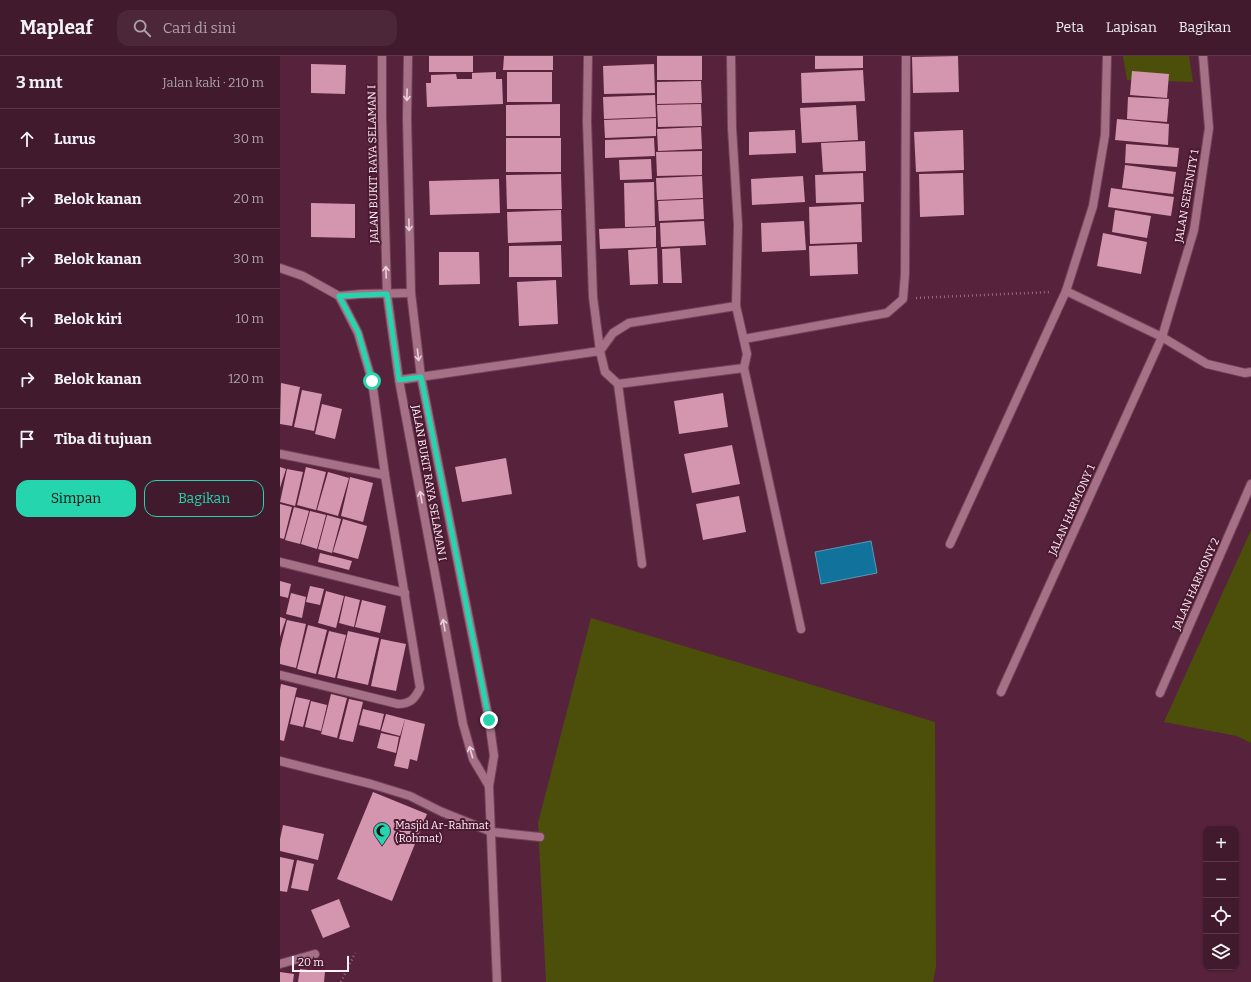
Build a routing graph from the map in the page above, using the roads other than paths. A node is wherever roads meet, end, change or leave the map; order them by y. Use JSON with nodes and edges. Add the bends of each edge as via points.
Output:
{"nodes":[{"id":1,"x":382,"y":56,"type":"edge"},
{"id":2,"x":408,"y":56,"type":"edge"},
{"id":3,"x":588,"y":56,"type":"edge"},
{"id":4,"x":731,"y":56,"type":"edge"},
{"id":5,"x":906,"y":56,"type":"edge"},
{"id":6,"x":1107,"y":56,"type":"edge"},
{"id":7,"x":1203,"y":56,"type":"edge"},
{"id":8,"x":280,"y":268,"type":"edge"},
{"id":9,"x":1066,"y":291,"type":"junction"},
{"id":10,"x":411,"y":293,"type":"junction"},
{"id":11,"x":387,"y":294,"type":"junction"},
{"id":12,"x":339,"y":296,"type":"junction"},
{"id":13,"x":736,"y":306,"type":"junction"},
{"id":14,"x":1162,"y":337,"type":"junction"},
{"id":15,"x":744,"y":339,"type":"junction"},
{"id":16,"x":600,"y":351,"type":"junction"},
{"id":17,"x":744,"y":368,"type":"junction"},
{"id":18,"x":1251,"y":372,"type":"edge"},
{"id":19,"x":421,"y":377,"type":"junction"},
{"id":20,"x":399,"y":380,"type":"junction"},
{"id":21,"x":618,"y":384,"type":"junction"},
{"id":22,"x":280,"y":454,"type":"edge"},
{"id":23,"x":385,"y":475,"type":"junction"},
{"id":24,"x":1251,"y":484,"type":"edge"},
{"id":25,"x":950,"y":544,"type":"dead end"},
{"id":26,"x":280,"y":562,"type":"edge"},
{"id":27,"x":642,"y":564,"type":"dead end"},
{"id":28,"x":405,"y":593,"type":"junction"},
{"id":29,"x":801,"y":629,"type":"dead end"},
{"id":30,"x":280,"y":675,"type":"edge"},
{"id":31,"x":1001,"y":692,"type":"dead end"},
{"id":32,"x":1160,"y":692,"type":"dead end"},
{"id":33,"x":280,"y":761,"type":"edge"},
{"id":34,"x":489,"y":786,"type":"junction"},
{"id":35,"x":492,"y":832,"type":"junction"},
{"id":36,"x":540,"y":837,"type":"dead end"},
{"id":37,"x":315,"y":954,"type":"dead end"},
{"id":38,"x":280,"y":964,"type":"edge"},
{"id":39,"x":497,"y":982,"type":"edge"}],
"edges":[{"from":11,"to":1,"type":"street","name":"JALAN BUKIT RAYA SELAMAN I","one_way":true},
{"from":2,"to":10,"type":"street","name":"JALAN BUKIT RAYA SELAMAN I","one_way":true},
{"from":3,"to":16,"type":"street","via":[[587,121],[593,297]]},
{"from":4,"to":13,"type":"street","via":[[738,225]]},
{"from":5,"to":15,"type":"street","via":[[903,299],[886,313]]},
{"from":6,"to":9,"type":"street","via":[[1105,134],[1093,206]]},
{"from":7,"to":14,"type":"street","name":"JALAN SERENITY 1","via":[[1208,136],[1194,230]]},
{"from":8,"to":12,"type":"street","via":[[303,276]]},
{"from":9,"to":14,"type":"street"},
{"from":9,"to":25,"type":"street"},
{"from":10,"to":11,"type":"street"},
{"from":10,"to":19,"type":"street","name":"JALAN BUKIT RAYA SELAMAN I","one_way":true},
{"from":11,"to":12,"type":"street"},
{"from":11,"to":20,"type":"street","name":"JALAN BUKIT RAYA SELAMAN I"},
{"from":12,"to":23,"type":"street","via":[[358,332],[372,381]]},
{"from":13,"to":15,"type":"street"},
{"from":13,"to":16,"type":"street","via":[[629,323],[613,333]]},
{"from":14,"to":18,"type":"street","via":[[1207,364],[1245,373]]},
{"from":14,"to":31,"type":"street","name":"JALAN HARMONY 1"},
{"from":15,"to":17,"type":"street","via":[[747,354]]},
{"from":16,"to":19,"type":"street"},
{"from":16,"to":21,"type":"street","via":[[606,372]]},
{"from":17,"to":21,"type":"street"},
{"from":17,"to":29,"type":"street"},
{"from":19,"to":20,"type":"street"},
{"from":19,"to":34,"type":"street","name":"JALAN BUKIT RAYA SELAMAN I","via":[[489,720],[494,756]]},
{"from":34,"to":20,"type":"street","name":"JALAN BUKIT RAYA SELAMAN I","one_way":true,"via":[[473,759],[463,724]]},
{"from":21,"to":27,"type":"street"},
{"from":22,"to":23,"type":"street"},
{"from":23,"to":28,"type":"street"},
{"from":24,"to":32,"type":"street","name":"JALAN HARMONY 2"},
{"from":26,"to":28,"type":"street"},
{"from":28,"to":30,"type":"street","via":[[420,688],[412,701],[398,704]]},
{"from":33,"to":35,"type":"street","via":[[410,796]]},
{"from":34,"to":35,"type":"street","name":"JALAN BUKIT RAYA SELAMAN I"},
{"from":35,"to":36,"type":"street"},
{"from":35,"to":39,"type":"street","name":"JALAN BUKIT RAYA SELAMAN I"},
{"from":37,"to":38,"type":"street"}]}
